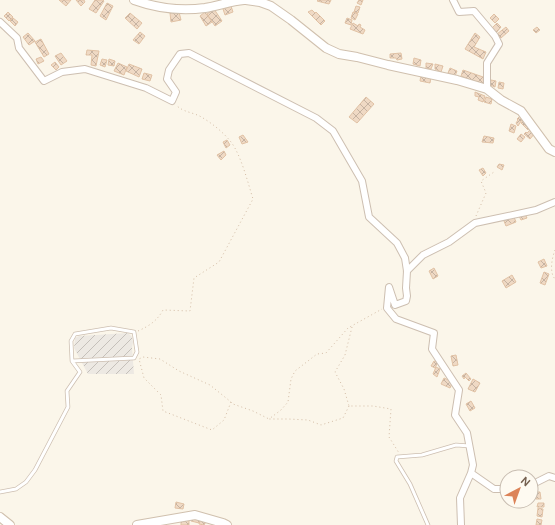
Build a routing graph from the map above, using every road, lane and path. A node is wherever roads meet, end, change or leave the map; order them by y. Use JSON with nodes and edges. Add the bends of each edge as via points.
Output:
{"nodes":[{"id":1,"x":134,"y":0,"type":"edge"},
{"id":2,"x":245,"y":0,"type":"edge"},
{"id":3,"x":453,"y":0,"type":"edge"},
{"id":4,"x":0,"y":22,"type":"edge"},
{"id":5,"x":487,"y":89,"type":"junction"},
{"id":6,"x":172,"y":102,"type":"junction"},
{"id":7,"x":555,"y":152,"type":"edge"},
{"id":8,"x":494,"y":172,"type":"dead end"},
{"id":9,"x":555,"y":202,"type":"edge"},
{"id":10,"x":475,"y":223,"type":"junction"},
{"id":11,"x":555,"y":250,"type":"edge"},
{"id":12,"x":407,"y":271,"type":"junction"},
{"id":13,"x":555,"y":279,"type":"edge"},
{"id":14,"x":386,"y":308,"type":"junction"},
{"id":15,"x":352,"y":326,"type":"junction"},
{"id":16,"x":134,"y":332,"type":"junction"},
{"id":17,"x":72,"y":361,"type":"junction"},
{"id":18,"x":231,"y":402,"type":"junction"},
{"id":19,"x":349,"y":406,"type":"junction"},
{"id":20,"x":269,"y":420,"type":"junction"},
{"id":21,"x":470,"y":446,"type":"junction"},
{"id":22,"x":402,"y":457,"type":"junction"},
{"id":23,"x":471,"y":473,"type":"junction"},
{"id":24,"x":555,"y":478,"type":"edge"},
{"id":25,"x":539,"y":481,"type":"edge"},
{"id":26,"x":499,"y":489,"type":"edge"},
{"id":27,"x":0,"y":492,"type":"edge"},
{"id":28,"x":0,"y":517,"type":"edge"},
{"id":29,"x":10,"y":525,"type":"edge"},
{"id":30,"x":137,"y":525,"type":"edge"},
{"id":31,"x":227,"y":525,"type":"edge"},
{"id":32,"x":428,"y":525,"type":"edge"},
{"id":33,"x":461,"y":525,"type":"edge"}],
"edges":[{"from":1,"to":2,"type":"main road","via":[[161,8],[189,9]]},
{"from":2,"to":5,"type":"main road","via":[[272,6],[326,48],[339,54],[357,56]]},
{"from":3,"to":5,"type":"street","via":[[459,12],[474,12],[499,44],[487,63]]},
{"from":4,"to":6,"type":"street","via":[[17,38],[19,48],[44,81],[62,72],[85,69],[146,88]]},
{"from":5,"to":7,"type":"main road","via":[[521,111],[549,149]]},
{"from":6,"to":12,"type":"street","via":[[176,92],[167,79],[169,70],[180,54],[189,53],[316,118],[333,131],[362,181],[369,217],[397,243],[405,258]]},
{"from":6,"to":16,"type":"path","via":[[180,109],[202,117],[231,142],[253,199],[219,262],[194,278],[190,311],[163,310],[158,318]]},
{"from":8,"to":10,"type":"path","via":[[481,181],[486,193],[476,214]]},
{"from":9,"to":10,"type":"street","via":[[536,210]]},
{"from":10,"to":12,"type":"street","via":[[449,242],[423,255]]},
{"from":11,"to":13,"type":"path","via":[[552,257],[552,276]]},
{"from":12,"to":14,"type":"street","via":[[406,301],[395,305],[389,287]]},
{"from":14,"to":15,"type":"path"},
{"from":14,"to":21,"type":"street","via":[[396,319],[434,333],[432,349],[459,390],[454,414],[467,433]]},
{"from":15,"to":19,"type":"path","via":[[345,356],[335,372]]},
{"from":15,"to":20,"type":"path","via":[[326,352],[317,354],[295,371],[291,379],[288,402]]},
{"from":16,"to":17,"type":"lane","via":[[111,328],[75,334],[71,341]]},
{"from":16,"to":17,"type":"lane","via":[[138,352],[134,358]]},
{"from":17,"to":27,"type":"lane","via":[[80,372],[67,391],[68,407],[34,470],[26,482],[16,489]]},
{"from":18,"to":18,"type":"path","via":[[210,385],[160,359],[139,359],[144,378],[161,396],[163,411],[212,430],[224,420]]},
{"from":18,"to":20,"type":"path"},
{"from":19,"to":20,"type":"path","via":[[343,418],[321,426],[308,420]]},
{"from":19,"to":22,"type":"path","via":[[391,408],[389,437]]},
{"from":21,"to":22,"type":"lane","via":[[456,445],[422,455]]},
{"from":21,"to":23,"type":"street","via":[[473,465]]},
{"from":22,"to":32,"type":"lane","via":[[397,457],[396,461],[410,484]]},
{"from":23,"to":26,"type":"street","via":[[494,489]]},
{"from":23,"to":33,"type":"street","via":[[460,498]]},
{"from":24,"to":25,"type":"street","via":[[549,476]]},
{"from":28,"to":29,"type":"main road"},
{"from":30,"to":31,"type":"main road","via":[[194,515]]}]}
